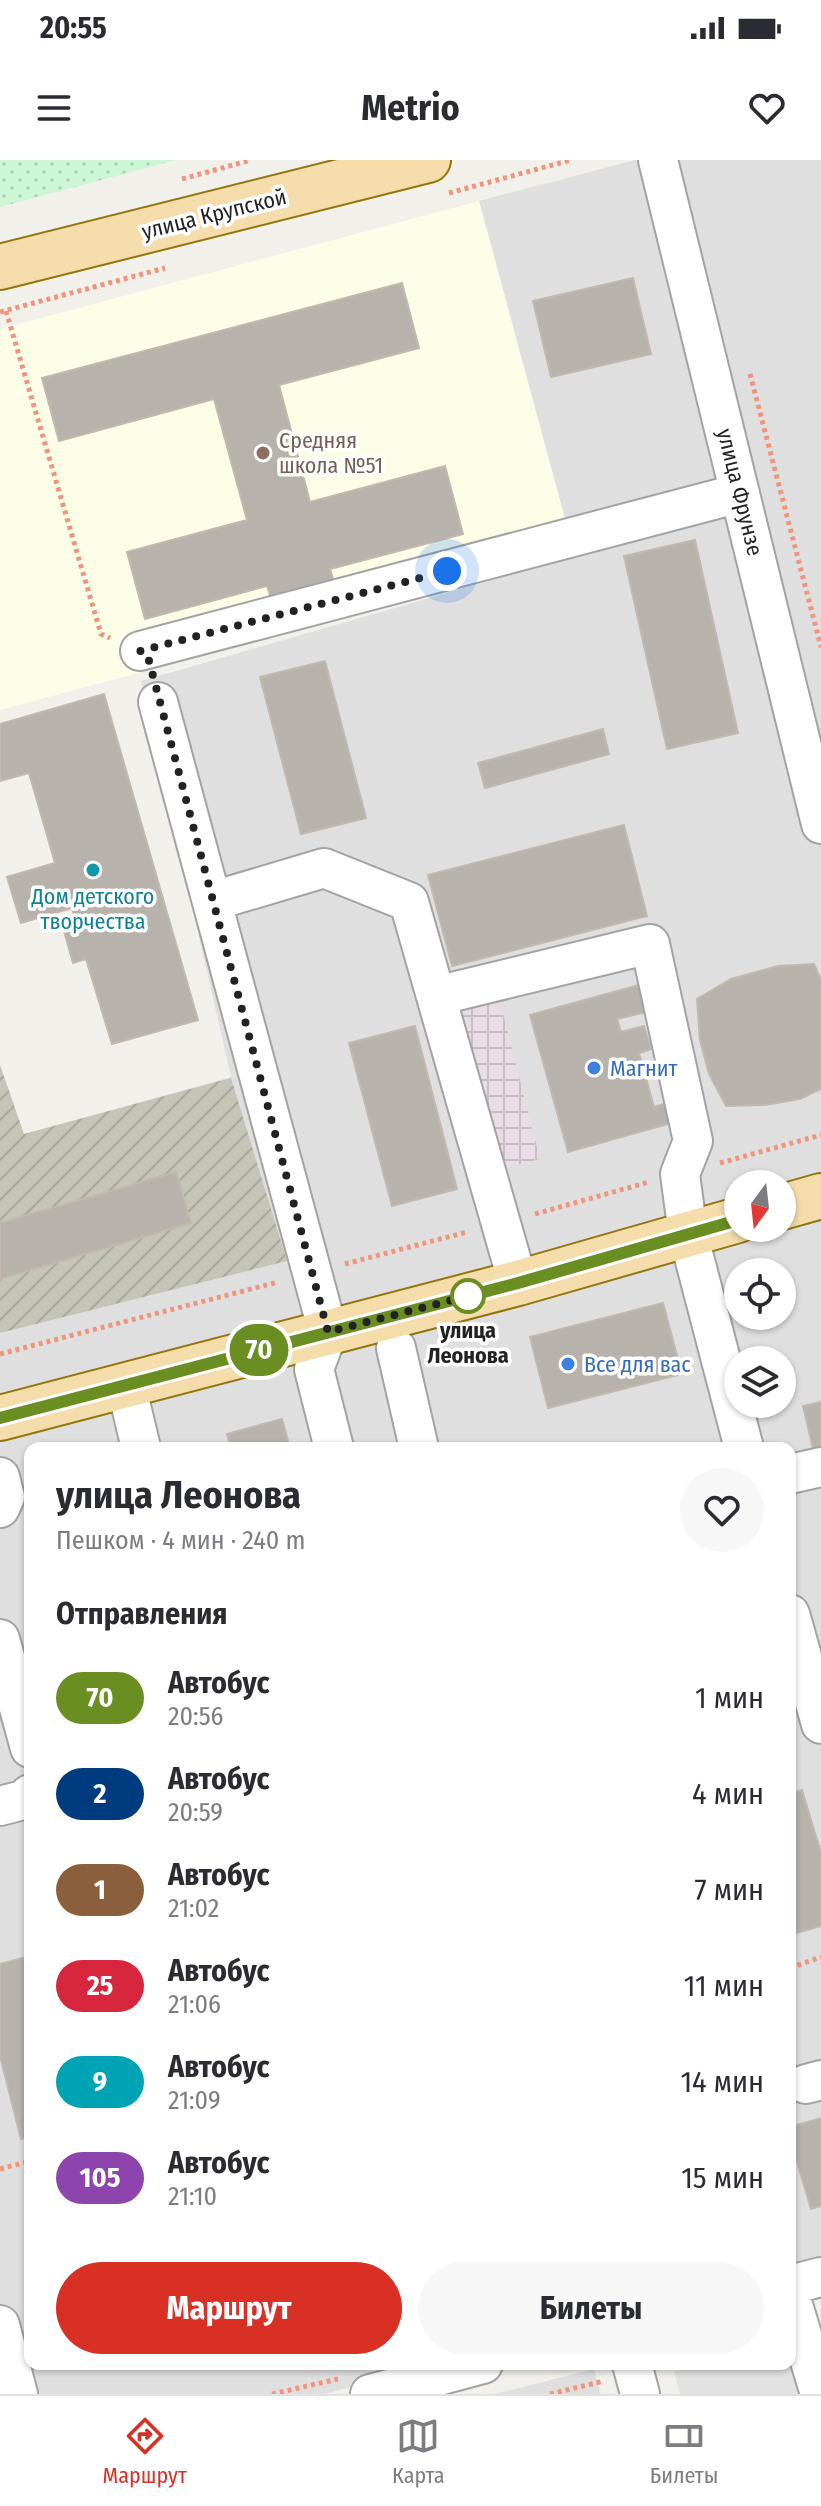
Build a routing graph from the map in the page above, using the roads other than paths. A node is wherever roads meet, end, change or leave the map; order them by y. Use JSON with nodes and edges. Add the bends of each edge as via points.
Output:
{"nodes":[{"id":1,"x":428,"y":160,"type":"edge"},
{"id":2,"x":658,"y":160,"type":"edge"},
{"id":3,"x":0,"y":267,"type":"edge"},
{"id":4,"x":740,"y":493,"type":"junction"},
{"id":5,"x":140,"y":651,"type":"road end"},
{"id":6,"x":158,"y":702,"type":"dead end"},
{"id":7,"x":821,"y":822,"type":"edge"},
{"id":8,"x":213,"y":901,"type":"junction"},
{"id":9,"x":436,"y":996,"type":"junction"},
{"id":10,"x":821,"y":1196,"type":"edge"},
{"id":11,"x":796,"y":1203,"type":"edge"},
{"id":12,"x":724,"y":1224,"type":"edge"},
{"id":13,"x":688,"y":1234,"type":"junction"},
{"id":14,"x":518,"y":1283,"type":"junction"},
{"id":15,"x":328,"y":1332,"type":"junction"},
{"id":16,"x":396,"y":1348,"type":"dead end"},
{"id":17,"x":126,"y":1385,"type":"junction"},
{"id":18,"x":0,"y":1418,"type":"edge"},
{"id":19,"x":140,"y":1442,"type":"edge"},
{"id":20,"x":332,"y":1442,"type":"edge"},
{"id":21,"x":418,"y":1442,"type":"edge"},
{"id":22,"x":742,"y":1442,"type":"edge"},
{"id":23,"x":821,"y":1467,"type":"edge"},
{"id":24,"x":796,"y":1473,"type":"edge"},
{"id":25,"x":0,"y":1477,"type":"edge"},
{"id":26,"x":0,"y":1508,"type":"edge"},
{"id":27,"x":796,"y":1635,"type":"edge"},
{"id":28,"x":0,"y":1639,"type":"edge"},
{"id":29,"x":821,"y":1724,"type":"edge"},
{"id":30,"x":24,"y":1726,"type":"edge"},
{"id":31,"x":24,"y":1799,"type":"edge"},
{"id":32,"x":0,"y":1806,"type":"edge"},
{"id":33,"x":821,"y":2277,"type":"edge"},
{"id":34,"x":796,"y":2283,"type":"edge"},
{"id":35,"x":796,"y":2315,"type":"edge"},
{"id":36,"x":0,"y":2325,"type":"edge"},
{"id":37,"x":460,"y":2370,"type":"edge"},
{"id":38,"x":18,"y":2394,"type":"edge"},
{"id":39,"x":370,"y":2394,"type":"edge"},
{"id":40,"x":820,"y":2394,"type":"edge"}],
"edges":[{"from":1,"to":3,"type":"main road","name":"улица Крупской"},
{"from":2,"to":4,"type":"street","name":"улица Фрунзе"},
{"from":4,"to":5,"type":"street"},
{"from":4,"to":7,"type":"street","name":"улица Фрунзе"},
{"from":6,"to":8,"type":"street"},
{"from":8,"to":9,"type":"street","via":[[324,868],[409,902]]},
{"from":8,"to":15,"type":"street"},
{"from":9,"to":13,"type":"street","via":[[650,944],[693,1141],[680,1174]]},
{"from":9,"to":14,"type":"street"},
{"from":10,"to":11,"type":"main road"},
{"from":12,"to":13,"type":"main road"},
{"from":13,"to":14,"type":"main road"},
{"from":13,"to":22,"type":"street"},
{"from":14,"to":15,"type":"main road"},
{"from":15,"to":17,"type":"main road"},
{"from":15,"to":20,"type":"street","via":[[314,1369]]},
{"from":16,"to":21,"type":"street"},
{"from":17,"to":18,"type":"main road"},
{"from":17,"to":19,"type":"street"},
{"from":23,"to":24,"type":"street"},
{"from":25,"to":26,"type":"street","via":[[5,1497]]},
{"from":27,"to":29,"type":"street"},
{"from":28,"to":30,"type":"street"},
{"from":31,"to":32,"type":"street"},
{"from":33,"to":34,"type":"street"},
{"from":35,"to":40,"type":"street"},
{"from":36,"to":38,"type":"street"},
{"from":37,"to":39,"type":"street"}]}
